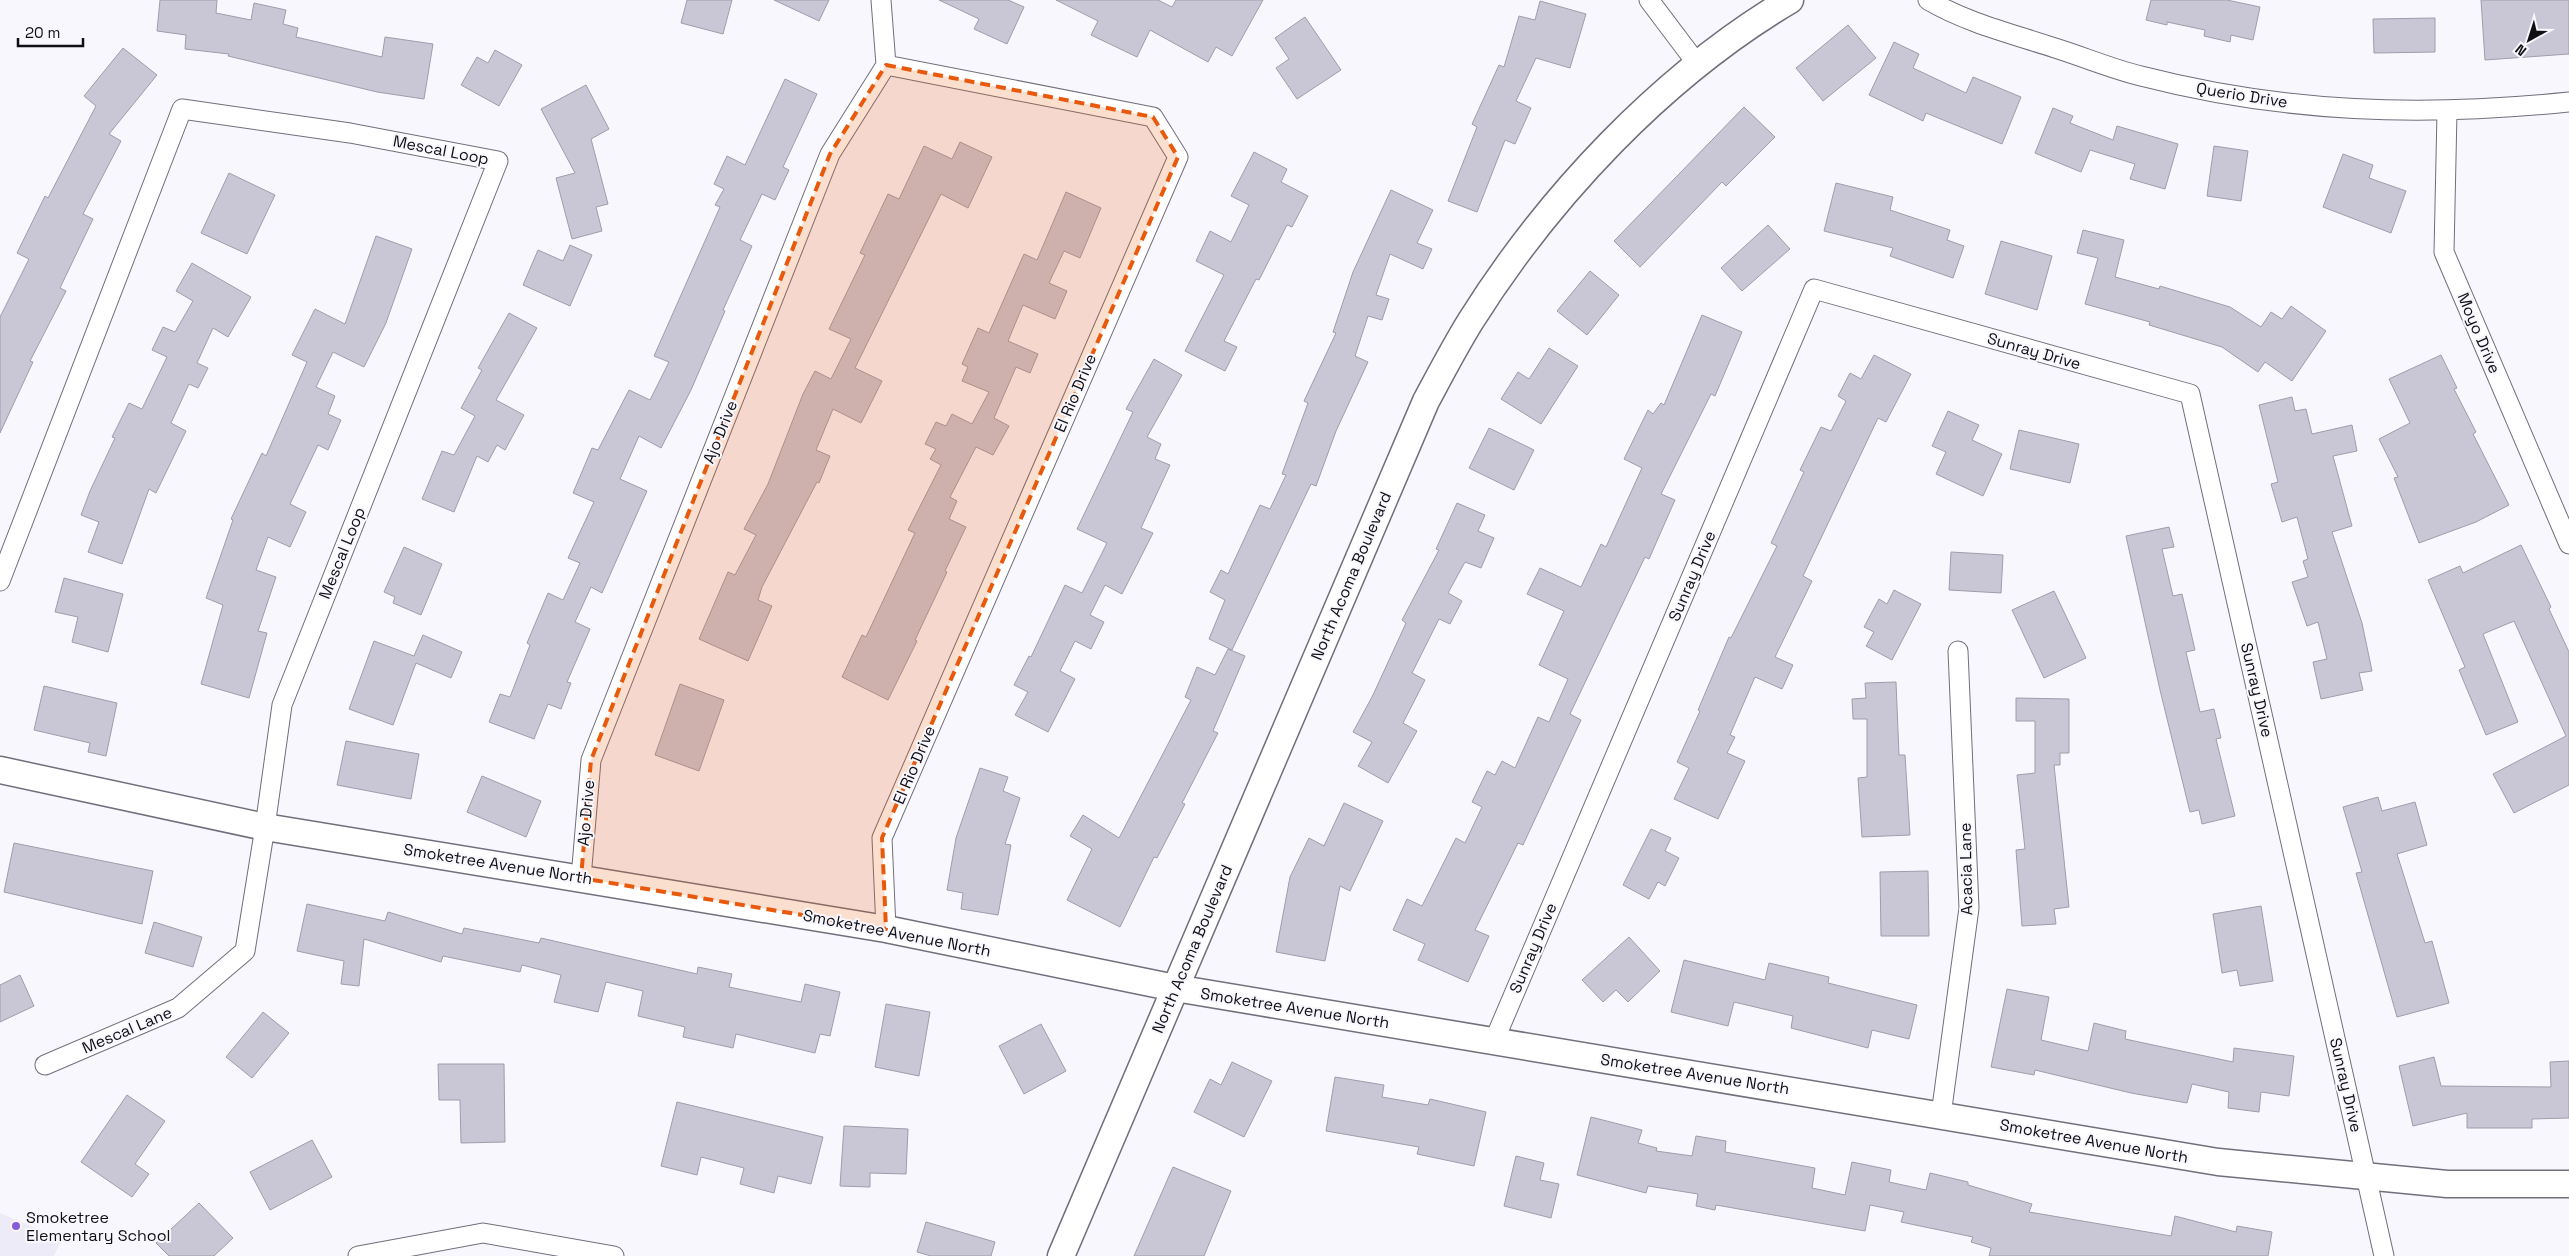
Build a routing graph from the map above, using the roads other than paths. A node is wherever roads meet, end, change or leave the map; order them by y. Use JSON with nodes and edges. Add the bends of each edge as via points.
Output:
{"nodes":[{"id":1,"x":881,"y":0,"type":"edge"},
{"id":2,"x":1649,"y":0,"type":"edge"},
{"id":3,"x":1790,"y":0,"type":"edge"},
{"id":4,"x":1928,"y":0,"type":"edge"},
{"id":5,"x":886,"y":65,"type":"junction"},
{"id":6,"x":1698,"y":65,"type":"junction"},
{"id":7,"x":2569,"y":102,"type":"edge"},
{"id":8,"x":2447,"y":112,"type":"junction"},
{"id":9,"x":2569,"y":544,"type":"edge"},
{"id":10,"x":0,"y":580,"type":"edge"},
{"id":11,"x":1958,"y":651,"type":"dead end"},
{"id":12,"x":0,"y":770,"type":"edge"},
{"id":13,"x":265,"y":827,"type":"junction"},
{"id":14,"x":581,"y":878,"type":"junction"},
{"id":15,"x":886,"y":929,"type":"junction"},
{"id":16,"x":1175,"y":988,"type":"junction"},
{"id":17,"x":1494,"y":1041,"type":"junction"},
{"id":18,"x":45,"y":1066,"type":"dead end"},
{"id":19,"x":1941,"y":1114,"type":"junction"},
{"id":20,"x":2367,"y":1178,"type":"junction"},
{"id":21,"x":2569,"y":1184,"type":"edge"},
{"id":22,"x":358,"y":1256,"type":"edge"},
{"id":23,"x":614,"y":1256,"type":"edge"},
{"id":24,"x":1061,"y":1256,"type":"edge"},
{"id":25,"x":2384,"y":1256,"type":"edge"}],
"edges":[{"from":1,"to":5,"type":"street"},
{"from":2,"to":6,"type":"street"},
{"from":3,"to":6,"type":"street","name":"North Acoma Boulevard"},
{"from":4,"to":8,"type":"street","name":"Querio Drive","via":[[1986,25],[2150,78],[2242,98],[2338,109]]},
{"from":5,"to":14,"type":"street","name":"Ajo Drive","via":[[830,154],[591,760]]},
{"from":5,"to":15,"type":"street","name":"El Rio Drive","via":[[1153,117],[1178,157],[882,838]]},
{"from":6,"to":16,"type":"street","name":"North Acoma Boulevard","via":[[1636,118],[1581,174],[1525,244],[1470,322],[1426,402]]},
{"from":7,"to":8,"type":"street","name":"Querio Drive"},
{"from":8,"to":9,"type":"street","name":"Moyo Drive","via":[[2444,252]]},
{"from":10,"to":13,"type":"street","name":"Mescal Loop","via":[[182,110],[350,133],[498,161],[282,706]]},
{"from":11,"to":19,"type":"street","name":"Acacia Lane","via":[[1969,908]]},
{"from":12,"to":13,"type":"street","name":"Smoketree Avenue North"},
{"from":13,"to":14,"type":"street","name":"Smoketree Avenue North"},
{"from":13,"to":18,"type":"street","name":"Mescal Lane","via":[[245,951],[178,1008]]},
{"from":14,"to":15,"type":"street","name":"Smoketree Avenue North"},
{"from":15,"to":16,"type":"street","name":"Smoketree Avenue North"},
{"from":16,"to":17,"type":"street","name":"Smoketree Avenue North"},
{"from":16,"to":24,"type":"street","name":"North Acoma Boulevard"},
{"from":17,"to":19,"type":"street","name":"Smoketree Avenue North"},
{"from":17,"to":20,"type":"street","name":"Sunray Drive","via":[[1814,289],[2190,394]]},
{"from":19,"to":20,"type":"street","name":"Smoketree Avenue North","via":[[2218,1162]]},
{"from":20,"to":21,"type":"street","name":"Smoketree Avenue North","via":[[2447,1184]]},
{"from":20,"to":25,"type":"street","name":"Sunray Drive"},
{"from":22,"to":23,"type":"street","via":[[483,1233]]}]}
